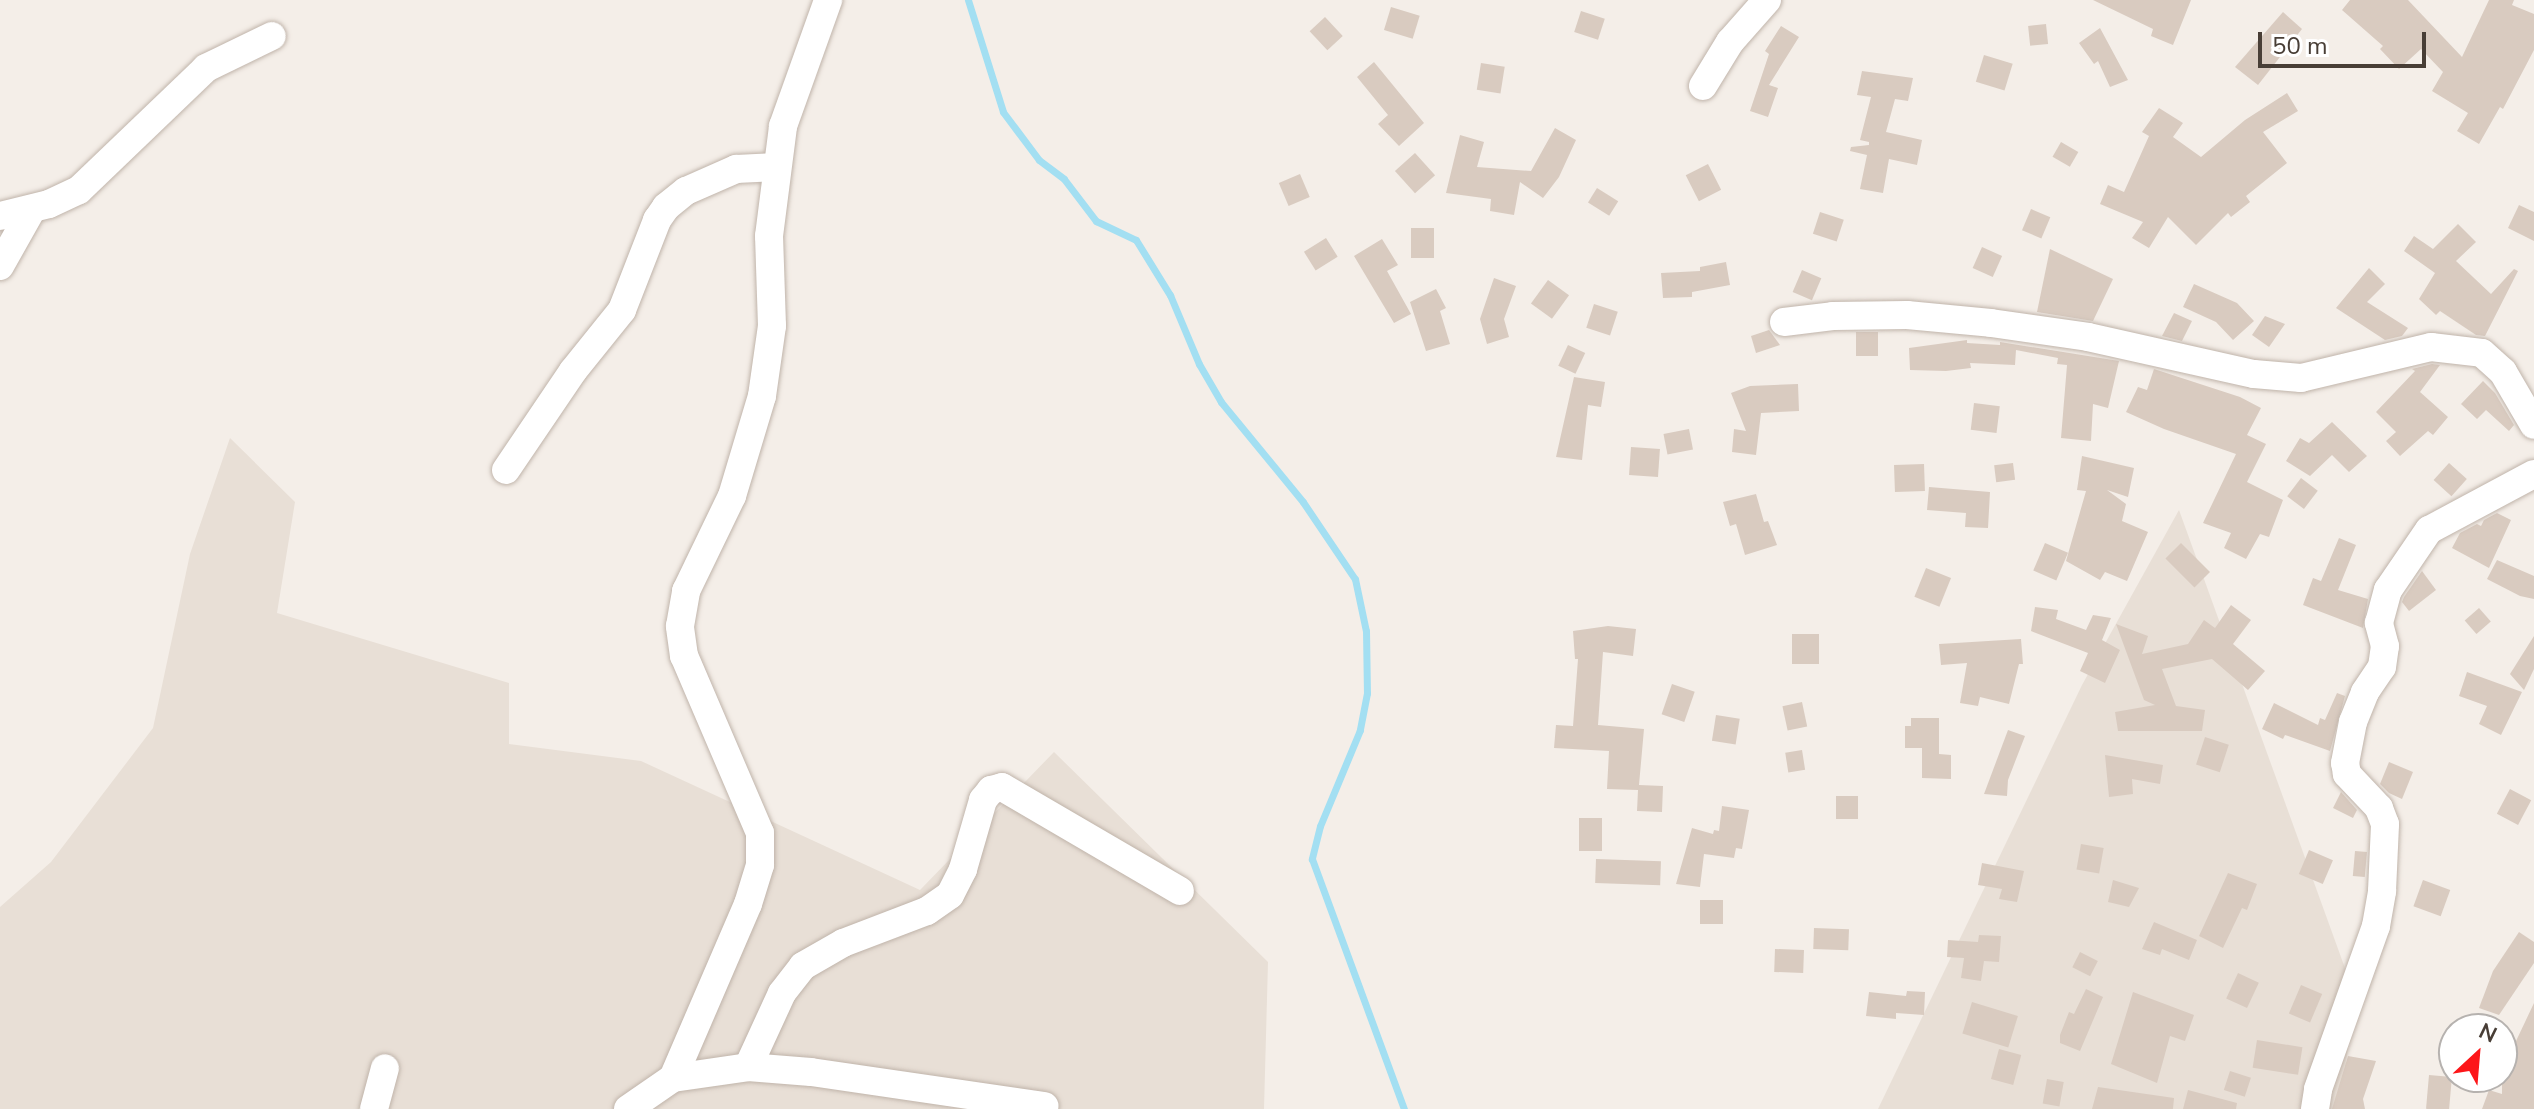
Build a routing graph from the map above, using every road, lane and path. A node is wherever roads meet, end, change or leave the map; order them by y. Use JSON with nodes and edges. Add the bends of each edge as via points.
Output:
{"nodes":[{"id":1,"x":828,"y":0,"type":"edge"},
{"id":2,"x":1767,"y":0,"type":"edge"},
{"id":3,"x":272,"y":36,"type":"dead end"},
{"id":4,"x":1703,"y":86,"type":"dead end"},
{"id":5,"x":777,"y":167,"type":"junction"},
{"id":6,"x":32,"y":209,"type":"junction"},
{"id":7,"x":0,"y":216,"type":"edge"},
{"id":8,"x":0,"y":266,"type":"edge"},
{"id":9,"x":1784,"y":322,"type":"dead end"},
{"id":10,"x":2534,"y":425,"type":"edge"},
{"id":11,"x":506,"y":470,"type":"dead end"},
{"id":12,"x":2534,"y":474,"type":"edge"},
{"id":13,"x":1180,"y":891,"type":"dead end"},
{"id":14,"x":748,"y":1067,"type":"junction"},
{"id":15,"x":385,"y":1068,"type":"dead end"},
{"id":16,"x":673,"y":1078,"type":"junction"},
{"id":17,"x":1045,"y":1106,"type":"dead end"},
{"id":18,"x":374,"y":1109,"type":"edge"},
{"id":19,"x":628,"y":1109,"type":"edge"},
{"id":20,"x":2315,"y":1109,"type":"edge"}],
"edges":[{"from":1,"to":5,"type":"street","via":[[783,126]]},
{"from":2,"to":4,"type":"street","via":[[1730,42]]},
{"from":3,"to":6,"type":"street","via":[[206,68],[79,190]]},
{"from":5,"to":11,"type":"street","via":[[736,169],[686,191],[666,207],[622,310]]},
{"from":5,"to":16,"type":"street","via":[[769,236],[772,326],[762,396],[732,496],[686,591],[680,626],[684,656],[760,833],[760,865]]},
{"from":6,"to":7,"type":"street"},
{"from":6,"to":8,"type":"street"},
{"from":9,"to":10,"type":"street","via":[[1907,315],[1991,323],[2103,340],[2254,374],[2301,378],[2431,347],[2482,353],[2503,372]]},
{"from":12,"to":20,"type":"street","via":[[2429,530],[2388,590],[2379,623],[2385,646],[2382,667],[2353,722],[2345,763],[2347,774],[2379,808],[2385,824],[2382,891],[2376,926]]},
{"from":13,"to":14,"type":"street","via":[[1002,787],[991,790],[950,895],[927,911],[843,943],[803,966],[782,993]]},
{"from":14,"to":16,"type":"street"},
{"from":14,"to":17,"type":"street"},
{"from":15,"to":18,"type":"street"},
{"from":16,"to":19,"type":"street"}]}
